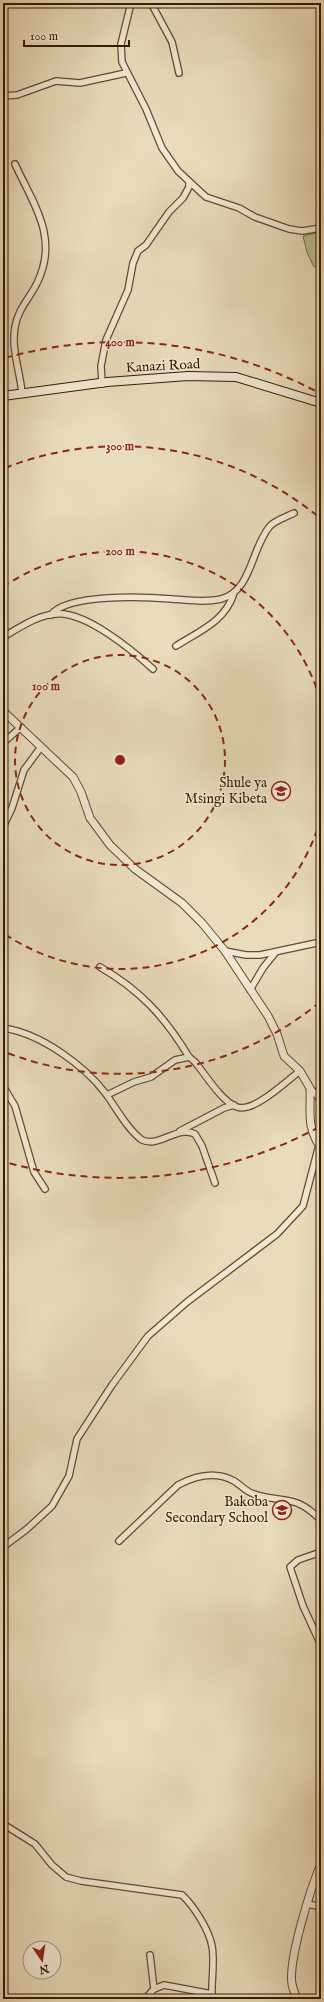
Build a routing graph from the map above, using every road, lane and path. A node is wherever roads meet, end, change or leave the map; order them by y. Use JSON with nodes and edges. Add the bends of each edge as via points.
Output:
{"nodes":[{"id":1,"x":131,"y":3,"type":"edge"},
{"id":2,"x":151,"y":3,"type":"edge"},
{"id":3,"x":126,"y":73,"type":"junction"},
{"id":4,"x":179,"y":73,"type":"dead end"},
{"id":5,"x":3,"y":96,"type":"edge"},
{"id":6,"x":15,"y":164,"type":"dead end"},
{"id":7,"x":189,"y":182,"type":"junction"},
{"id":8,"x":321,"y":228,"type":"edge"},
{"id":9,"x":102,"y":384,"type":"junction"},
{"id":10,"x":22,"y":393,"type":"junction"},
{"id":11,"x":3,"y":396,"type":"edge"},
{"id":12,"x":321,"y":403,"type":"edge"},
{"id":13,"x":294,"y":513,"type":"dead end"},
{"id":14,"x":234,"y":593,"type":"junction"},
{"id":15,"x":51,"y":615,"type":"junction"},
{"id":16,"x":3,"y":637,"type":"edge"},
{"id":17,"x":176,"y":646,"type":"dead end"},
{"id":18,"x":153,"y":669,"type":"dead end"},
{"id":19,"x":3,"y":711,"type":"edge"},
{"id":20,"x":21,"y":727,"type":"junction"},
{"id":21,"x":3,"y":743,"type":"edge"},
{"id":22,"x":41,"y":747,"type":"junction"},
{"id":23,"x":3,"y":827,"type":"edge"},
{"id":24,"x":321,"y":942,"type":"edge"},
{"id":25,"x":225,"y":951,"type":"junction"},
{"id":26,"x":275,"y":953,"type":"junction"},
{"id":27,"x":100,"y":967,"type":"dead end"},
{"id":28,"x":250,"y":990,"type":"junction"},
{"id":29,"x":3,"y":1028,"type":"edge"},
{"id":30,"x":189,"y":1057,"type":"junction"},
{"id":31,"x":300,"y":1071,"type":"junction"},
{"id":32,"x":3,"y":1086,"type":"edge"},
{"id":33,"x":310,"y":1088,"type":"junction"},
{"id":34,"x":107,"y":1095,"type":"junction"},
{"id":35,"x":321,"y":1100,"type":"edge"},
{"id":36,"x":234,"y":1105,"type":"junction"},
{"id":37,"x":175,"y":1134,"type":"junction"},
{"id":38,"x":320,"y":1146,"type":"edge"},
{"id":39,"x":215,"y":1183,"type":"dead end"},
{"id":40,"x":45,"y":1188,"type":"dead end"},
{"id":41,"x":321,"y":1520,"type":"edge"},
{"id":42,"x":119,"y":1541,"type":"dead end"},
{"id":43,"x":3,"y":1547,"type":"edge"},
{"id":44,"x":321,"y":1552,"type":"edge"},
{"id":45,"x":321,"y":1645,"type":"edge"},
{"id":46,"x":3,"y":1824,"type":"edge"},
{"id":47,"x":321,"y":1864,"type":"edge"},
{"id":48,"x":308,"y":1904,"type":"junction"},
{"id":49,"x":321,"y":1907,"type":"edge"},
{"id":50,"x":150,"y":1955,"type":"dead end"},
{"id":51,"x":154,"y":1989,"type":"junction"},
{"id":52,"x":212,"y":1997,"type":"edge"},
{"id":53,"x":145,"y":1999,"type":"edge"},
{"id":54,"x":296,"y":1999,"type":"edge"}],
"edges":[{"from":1,"to":3,"type":"street","via":[[120,54]]},
{"from":2,"to":4,"type":"street","via":[[172,42]]},
{"from":3,"to":5,"type":"street","via":[[80,83],[56,81]]},
{"from":3,"to":7,"type":"street","via":[[146,109],[166,156]]},
{"from":6,"to":10,"type":"street","via":[[37,207],[45,230],[44,259],[38,281],[21,307],[15,327],[14,352]]},
{"from":7,"to":8,"type":"street","via":[[206,197],[289,230]]},
{"from":7,"to":9,"type":"street","via":[[183,198],[169,212],[146,245],[138,251],[128,290],[106,340],[101,366]]},
{"from":9,"to":10,"type":"main road","name":"Kanazi Road"},
{"from":9,"to":12,"type":"main road","name":"Kanazi Road","via":[[188,376],[236,377]]},
{"from":10,"to":11,"type":"main road","name":"Kanazi Road"},
{"from":13,"to":14,"type":"street","via":[[272,525],[264,535],[239,589]]},
{"from":14,"to":15,"type":"street","via":[[221,599],[206,601],[100,598],[64,606],[56,609]]},
{"from":14,"to":17,"type":"street","via":[[231,604],[214,623]]},
{"from":15,"to":16,"type":"street"},
{"from":15,"to":18,"type":"street","via":[[67,615],[81,619],[125,644]]},
{"from":19,"to":20,"type":"street"},
{"from":20,"to":21,"type":"street"},
{"from":20,"to":22,"type":"street"},
{"from":22,"to":23,"type":"street","via":[[24,770]]},
{"from":22,"to":25,"type":"street","via":[[76,783],[90,818],[110,845],[135,869],[193,912]]},
{"from":24,"to":26,"type":"street"},
{"from":25,"to":26,"type":"street","via":[[246,955]]},
{"from":25,"to":28,"type":"street"},
{"from":26,"to":28,"type":"street","via":[[262,968]]},
{"from":27,"to":30,"type":"street","via":[[123,980],[145,998],[174,1032]]},
{"from":28,"to":31,"type":"street","via":[[273,1024],[284,1056]]},
{"from":29,"to":34,"type":"street","via":[[23,1032],[62,1054],[92,1078]]},
{"from":30,"to":34,"type":"street","via":[[175,1060],[151,1077]]},
{"from":30,"to":36,"type":"street"},
{"from":31,"to":33,"type":"street"},
{"from":31,"to":36,"type":"street","via":[[255,1106],[244,1108]]},
{"from":32,"to":40,"type":"street","via":[[15,1106],[34,1172]]},
{"from":33,"to":35,"type":"street"},
{"from":33,"to":38,"type":"street","via":[[310,1127]]},
{"from":34,"to":37,"type":"street","via":[[142,1140],[152,1142]]},
{"from":36,"to":37,"type":"street"},
{"from":37,"to":39,"type":"street","via":[[191,1132],[198,1138]]},
{"from":38,"to":43,"type":"street","via":[[303,1206],[277,1234],[186,1302],[148,1336],[112,1385],[77,1440],[69,1476],[52,1506],[27,1530]]},
{"from":41,"to":42,"type":"street","via":[[298,1502],[254,1494],[233,1480],[211,1474],[186,1480],[178,1485]]},
{"from":44,"to":45,"type":"street","via":[[298,1560],[290,1567],[303,1606]]},
{"from":46,"to":52,"type":"street","via":[[35,1844],[66,1877],[182,1895],[196,1911],[210,1940],[213,1961]]},
{"from":47,"to":48,"type":"street"},
{"from":48,"to":49,"type":"street"},
{"from":48,"to":54,"type":"street","via":[[293,1964],[292,1983]]},
{"from":50,"to":51,"type":"street"},
{"from":51,"to":52,"type":"street","via":[[164,1985]]},
{"from":51,"to":53,"type":"street"}]}
